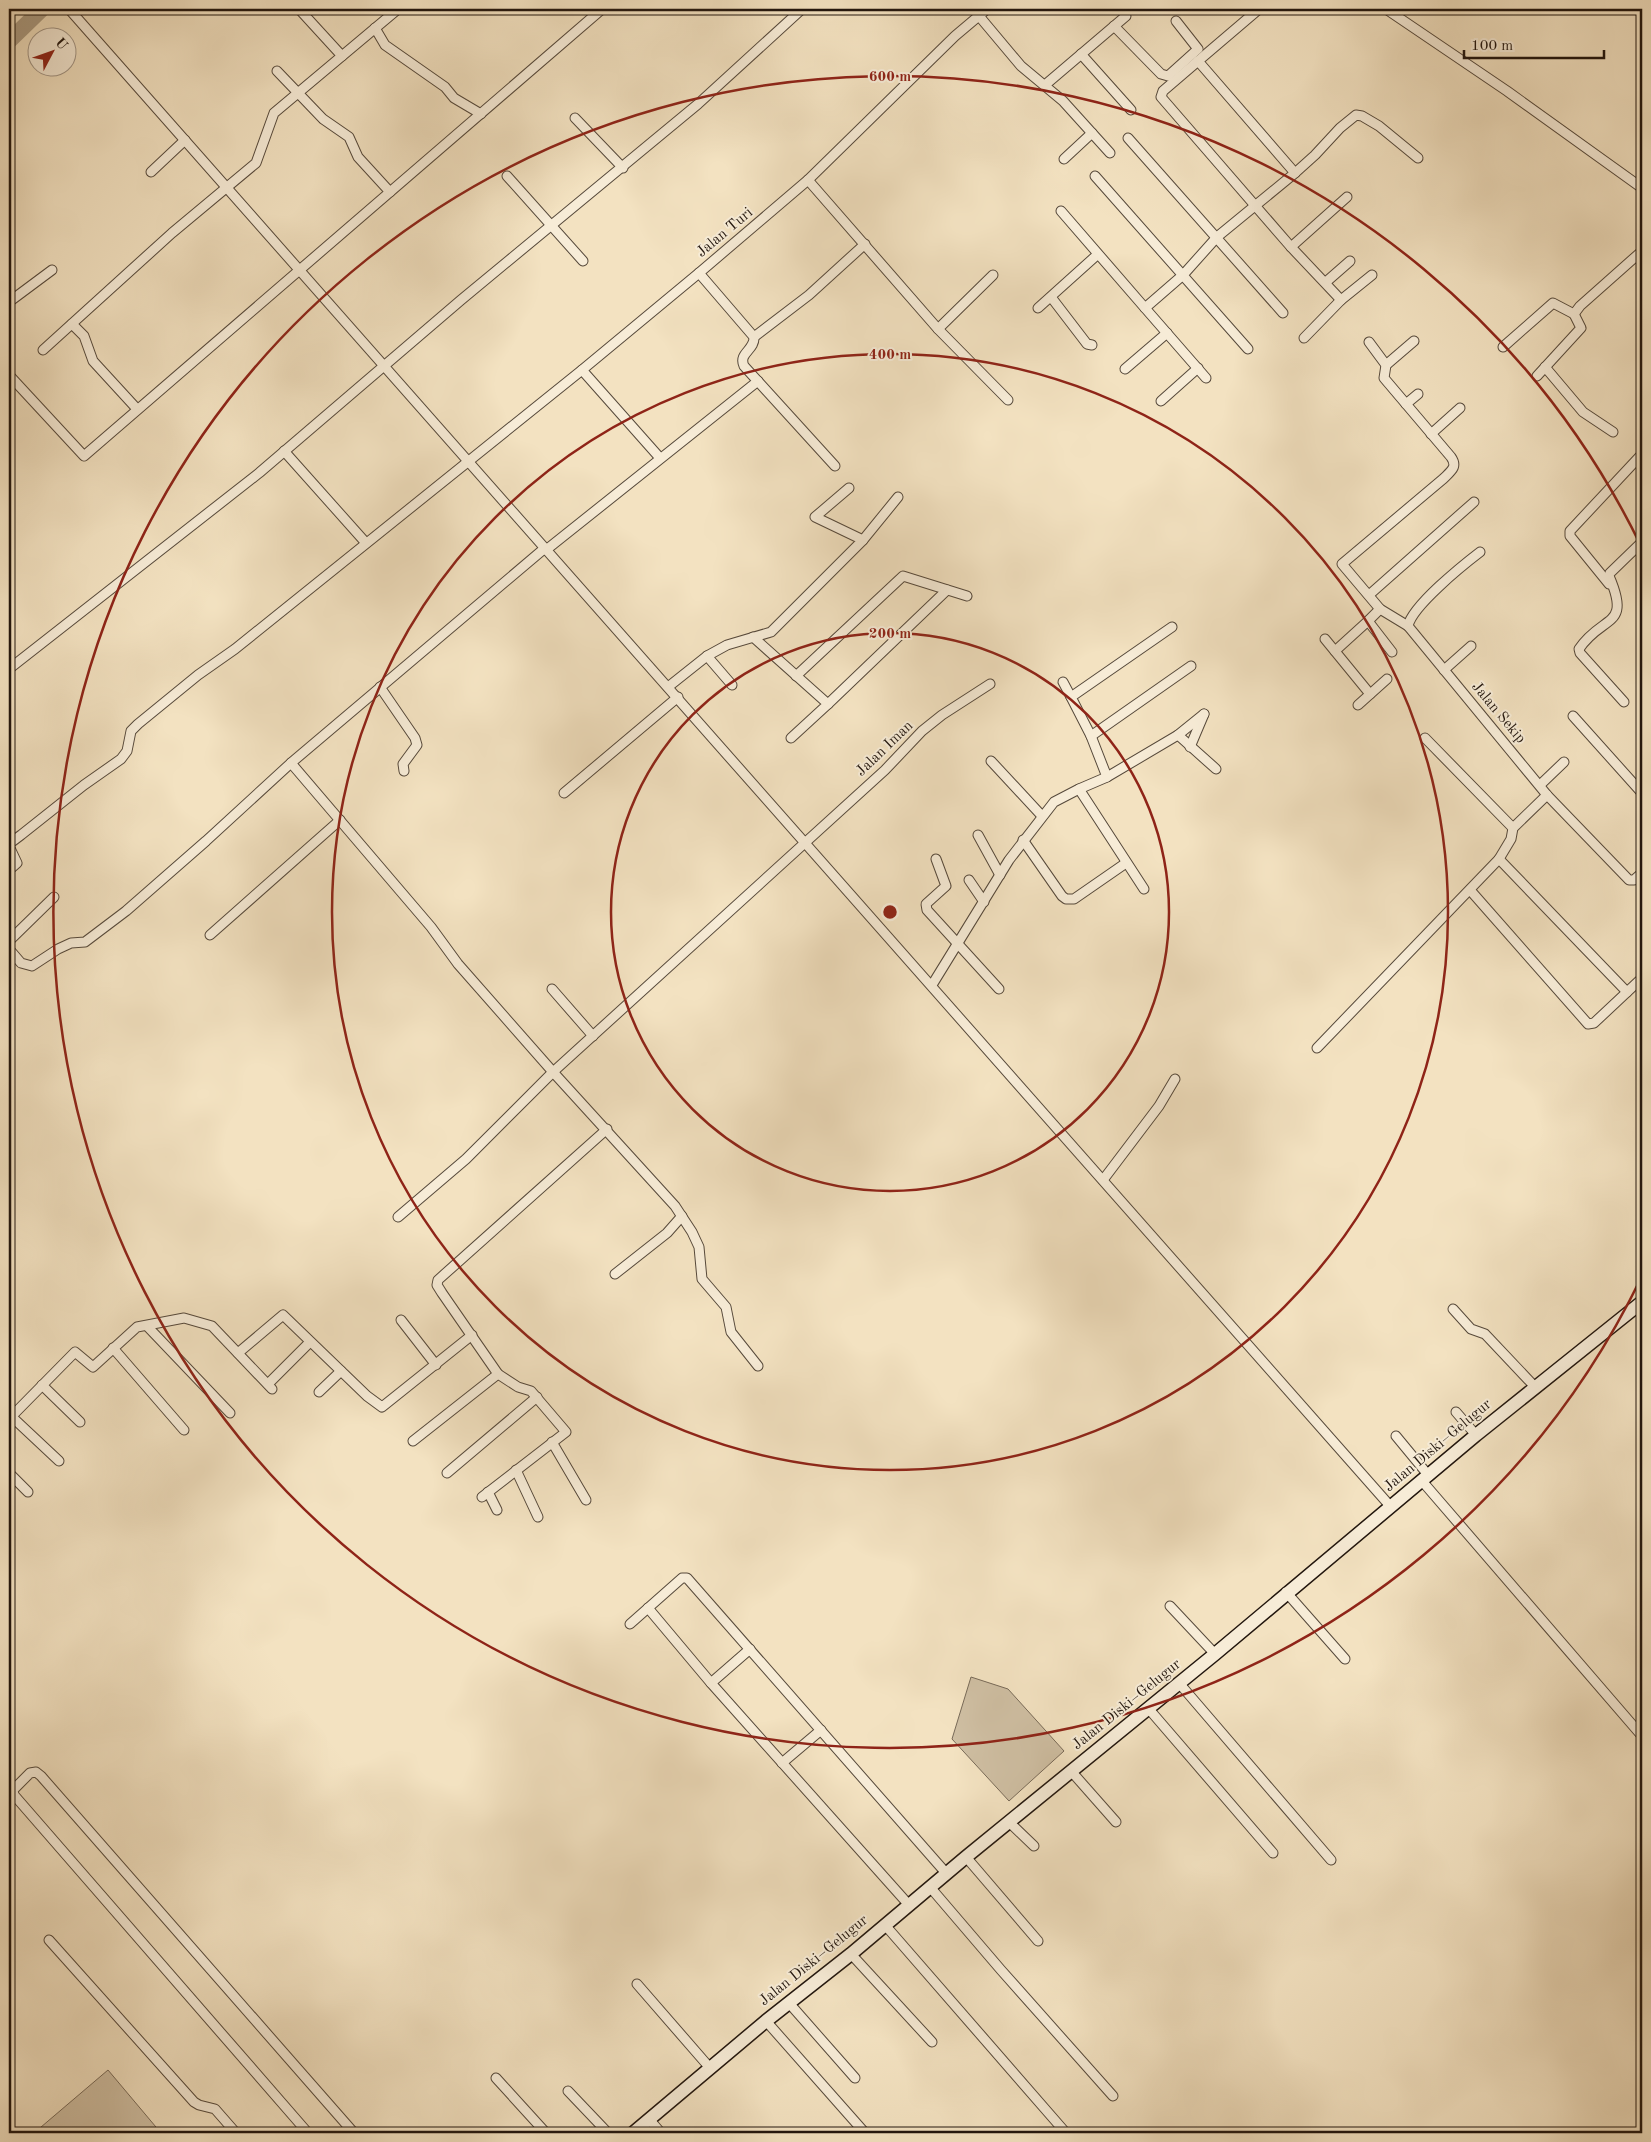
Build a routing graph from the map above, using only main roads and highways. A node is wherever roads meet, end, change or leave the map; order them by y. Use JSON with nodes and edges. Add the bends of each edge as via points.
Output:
{"nodes":[{"id":1,"x":1642,"y":1302,"type":"edge"},
{"id":2,"x":632,"y":2133,"type":"edge"}],
"edges":[{"from":1,"to":2,"type":"main road","name":"Jalan Diski–Gelugur","via":[[1476,1435]]}]}
